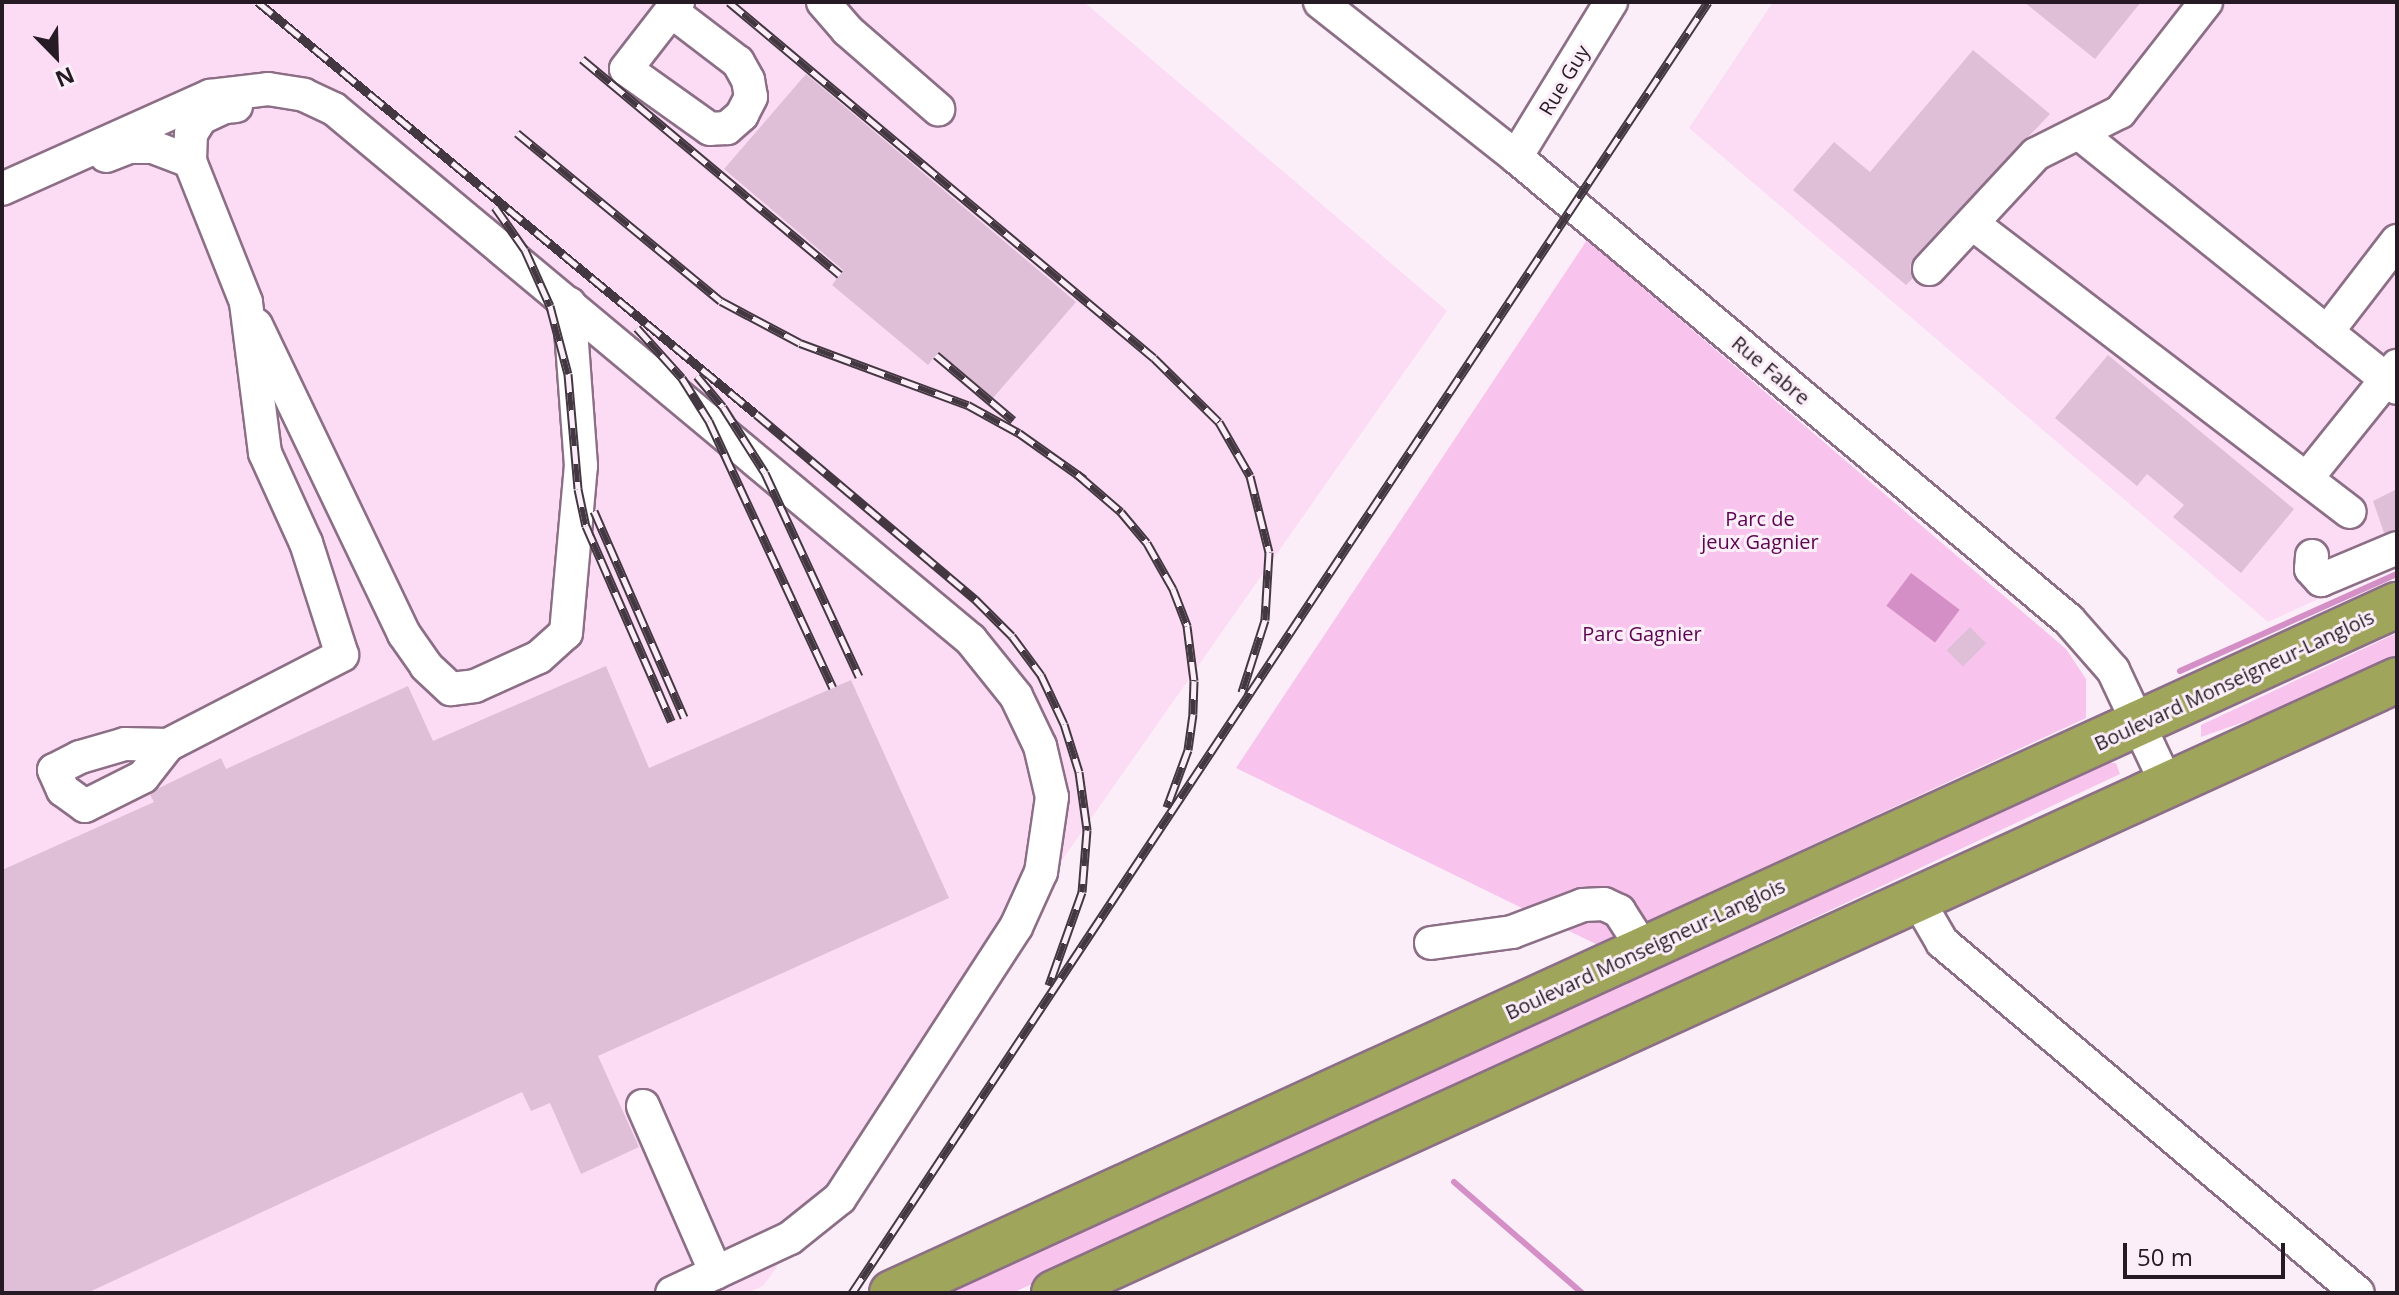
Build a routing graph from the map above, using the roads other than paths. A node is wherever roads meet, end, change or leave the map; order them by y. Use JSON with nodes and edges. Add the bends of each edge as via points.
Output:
{"nodes":[{"id":1,"x":823,"y":2,"type":"edge"},
{"id":2,"x":1320,"y":2,"type":"edge"},
{"id":3,"x":1611,"y":2,"type":"edge"},
{"id":4,"x":2206,"y":2,"type":"edge"},
{"id":5,"x":674,"y":6,"type":"edge"},
{"id":6,"x":938,"y":109,"type":"dead end"},
{"id":7,"x":2080,"y":134,"type":"junction"},
{"id":8,"x":391,"y":154,"type":"junction"},
{"id":9,"x":1516,"y":157,"type":"junction"},
{"id":10,"x":190,"y":161,"type":"junction"},
{"id":11,"x":2,"y":191,"type":"edge"},
{"id":12,"x":1973,"y":224,"type":"junction"},
{"id":13,"x":2395,"y":247,"type":"edge"},
{"id":14,"x":1929,"y":269,"type":"dead end"},
{"id":15,"x":246,"y":302,"type":"junction"},
{"id":16,"x":569,"y":303,"type":"junction"},
{"id":17,"x":2327,"y":332,"type":"junction"},
{"id":18,"x":2393,"y":378,"type":"edge"},
{"id":19,"x":2307,"y":478,"type":"junction"},
{"id":20,"x":2350,"y":512,"type":"dead end"},
{"id":21,"x":2397,"y":548,"type":"edge"},
{"id":22,"x":2312,"y":556,"type":"dead end"},
{"id":23,"x":2397,"y":605,"type":"edge"},
{"id":24,"x":2397,"y":680,"type":"edge"},
{"id":25,"x":2139,"y":723,"type":"junction"},
{"id":26,"x":168,"y":745,"type":"dead end"},
{"id":27,"x":2167,"y":785,"type":"junction"},
{"id":28,"x":1917,"y":899,"type":"junction"},
{"id":29,"x":1431,"y":943,"type":"dead end"},
{"id":30,"x":1644,"y":950,"type":"junction"},
{"id":31,"x":643,"y":1106,"type":"dead end"},
{"id":32,"x":716,"y":1273,"type":"junction"},
{"id":33,"x":672,"y":1293,"type":"edge"},
{"id":34,"x":892,"y":1293,"type":"edge"},
{"id":35,"x":1054,"y":1293,"type":"edge"},
{"id":36,"x":2358,"y":1293,"type":"edge"}],
"edges":[{"from":1,"to":6,"type":"street","via":[[847,30]]},
{"from":2,"to":9,"type":"street","name":"Rue Fabre"},
{"from":3,"to":9,"type":"street","name":"Rue Guy"},
{"from":4,"to":7,"type":"street","via":[[2120,112]]},
{"from":5,"to":5,"type":"street","via":[[626,69],[710,129],[727,128],[751,97],[748,80],[738,62]]},
{"from":7,"to":12,"type":"street","via":[[2036,154]]},
{"from":7,"to":17,"type":"street"},
{"from":8,"to":10,"type":"street","via":[[285,110],[257,105],[225,107],[201,118],[191,134]]},
{"from":8,"to":11,"type":"street","via":[[316,100],[250,89],[190,103]]},
{"from":8,"to":16,"type":"street"},
{"from":9,"to":25,"type":"street","name":"Rue Fabre","via":[[2069,620],[2113,670]]},
{"from":10,"to":11,"type":"street","via":[[153,147],[130,147]]},
{"from":10,"to":15,"type":"street"},
{"from":12,"to":14,"type":"street"},
{"from":12,"to":19,"type":"street"},
{"from":13,"to":17,"type":"street"},
{"from":15,"to":16,"type":"street","via":[[404,634],[426,666],[451,689],[475,686],[539,657],[566,633],[581,495]]},
{"from":15,"to":26,"type":"street","via":[[265,453],[306,543],[342,655]]},
{"from":16,"to":32,"type":"street","via":[[971,640],[1016,696],[1040,746],[1052,797],[1047,848],[1032,897],[856,1176],[807,1227]]},
{"from":17,"to":18,"type":"street"},
{"from":18,"to":19,"type":"street"},
{"from":19,"to":20,"type":"street"},
{"from":21,"to":22,"type":"street","via":[[2321,580],[2311,569]]},
{"from":23,"to":25,"type":"highway","name":"Boulevard Monseigneur-Langlois"},
{"from":24,"to":27,"type":"highway"},
{"from":25,"to":27,"type":"street","name":"Rue Fabre"},
{"from":25,"to":30,"type":"highway","name":"Boulevard Monseigneur-Langlois"},
{"from":27,"to":28,"type":"highway"},
{"from":28,"to":35,"type":"highway"},
{"from":28,"to":36,"type":"street","via":[[1942,942]]},
{"from":29,"to":30,"type":"street","via":[[1512,932],[1583,905],[1604,904],[1619,911]]},
{"from":30,"to":34,"type":"highway","name":"Boulevard Monseigneur-Langlois"},
{"from":31,"to":32,"type":"street"},
{"from":32,"to":33,"type":"street"}]}
